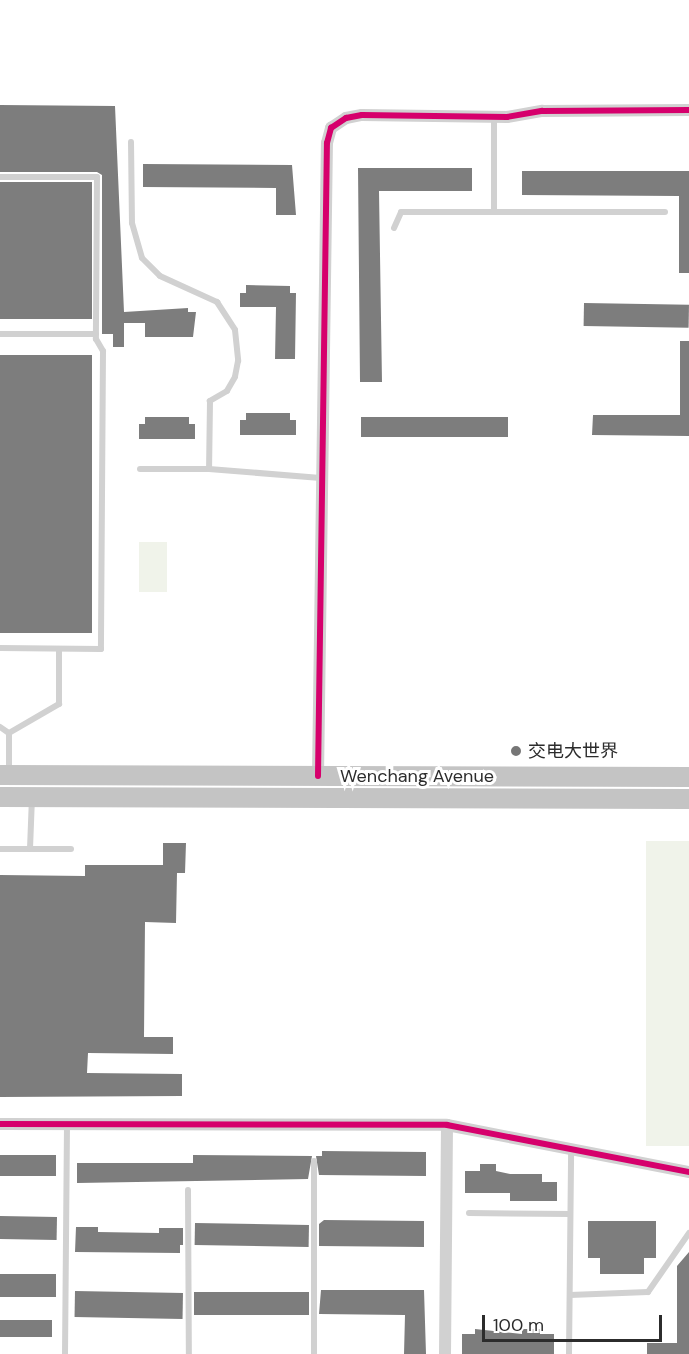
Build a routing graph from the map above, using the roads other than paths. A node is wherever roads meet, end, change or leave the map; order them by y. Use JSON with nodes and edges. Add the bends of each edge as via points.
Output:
{"nodes":[{"id":1,"x":689,"y":110,"type":"edge"},
{"id":2,"x":494,"y":117,"type":"junction"},
{"id":3,"x":131,"y":142,"type":"dead end"},
{"id":4,"x":0,"y":177,"type":"edge"},
{"id":5,"x":494,"y":212,"type":"junction"},
{"id":6,"x":665,"y":212,"type":"dead end"},
{"id":7,"x":393,"y":228,"type":"dead end"},
{"id":8,"x":0,"y":334,"type":"edge"},
{"id":9,"x":96,"y":334,"type":"junction"},
{"id":10,"x":209,"y":469,"type":"junction"},
{"id":11,"x":140,"y":470,"type":"dead end"},
{"id":12,"x":321,"y":478,"type":"junction"},
{"id":13,"x":0,"y":648,"type":"edge"},
{"id":14,"x":59,"y":649,"type":"junction"},
{"id":15,"x":0,"y":727,"type":"edge"},
{"id":16,"x":9,"y":733,"type":"junction"},
{"id":17,"x":4,"y":776,"type":"edge"},
{"id":18,"x":318,"y":776,"type":"junction"},
{"id":19,"x":689,"y":777,"type":"edge"},
{"id":20,"x":0,"y":797,"type":"edge"},
{"id":21,"x":32,"y":797,"type":"junction"},
{"id":22,"x":689,"y":799,"type":"edge"},
{"id":23,"x":0,"y":849,"type":"edge"},
{"id":24,"x":30,"y":849,"type":"junction"},
{"id":25,"x":71,"y":849,"type":"dead end"},
{"id":26,"x":0,"y":1124,"type":"edge"},
{"id":27,"x":67,"y":1124,"type":"junction"},
{"id":28,"x":447,"y":1125,"type":"junction"},
{"id":29,"x":571,"y":1148,"type":"junction"},
{"id":30,"x":314,"y":1161,"type":"dead end"},
{"id":31,"x":689,"y":1172,"type":"edge"},
{"id":32,"x":188,"y":1190,"type":"dead end"},
{"id":33,"x":469,"y":1213,"type":"dead end"},
{"id":34,"x":570,"y":1214,"type":"junction"},
{"id":35,"x":689,"y":1233,"type":"edge"},
{"id":36,"x":570,"y":1296,"type":"junction"},
{"id":37,"x":65,"y":1354,"type":"edge"},
{"id":38,"x":189,"y":1354,"type":"edge"},
{"id":39,"x":314,"y":1354,"type":"edge"},
{"id":40,"x":446,"y":1354,"type":"edge"},
{"id":41,"x":569,"y":1354,"type":"edge"}],
"edges":[{"from":1,"to":2,"type":"street","via":[[542,111]]},
{"from":2,"to":5,"type":"lane"},
{"from":2,"to":12,"type":"street","via":[[362,115],[346,118],[331,128],[327,143]]},
{"from":3,"to":10,"type":"lane","via":[[132,223],[141,258],[160,276],[217,302],[235,330],[235,377],[227,391],[210,401]]},
{"from":4,"to":9,"type":"lane","via":[[97,177]]},
{"from":5,"to":6,"type":"lane"},
{"from":5,"to":7,"type":"lane","via":[[401,212]]},
{"from":8,"to":9,"type":"lane"},
{"from":9,"to":14,"type":"lane","via":[[103,351],[101,649]]},
{"from":10,"to":11,"type":"lane"},
{"from":10,"to":12,"type":"lane"},
{"from":12,"to":18,"type":"street"},
{"from":13,"to":14,"type":"lane"},
{"from":14,"to":16,"type":"lane","via":[[59,704]]},
{"from":15,"to":16,"type":"lane"},
{"from":16,"to":17,"type":"lane"},
{"from":17,"to":18,"type":"main road","name":"Wenchang Avenue"},
{"from":18,"to":19,"type":"main road","name":"Wenchang Avenue"},
{"from":20,"to":21,"type":"main road","name":"Wenchang Avenue"},
{"from":21,"to":22,"type":"main road","name":"Wenchang Avenue"},
{"from":21,"to":24,"type":"lane"},
{"from":23,"to":24,"type":"lane"},
{"from":24,"to":25,"type":"lane"},
{"from":26,"to":27,"type":"street"},
{"from":27,"to":28,"type":"street"},
{"from":27,"to":37,"type":"lane"},
{"from":28,"to":29,"type":"street"},
{"from":28,"to":40,"type":"street"},
{"from":29,"to":31,"type":"street"},
{"from":29,"to":34,"type":"lane"},
{"from":30,"to":39,"type":"lane"},
{"from":32,"to":38,"type":"lane"},
{"from":33,"to":34,"type":"lane"},
{"from":34,"to":36,"type":"lane"},
{"from":35,"to":36,"type":"lane","via":[[648,1292]]},
{"from":36,"to":41,"type":"lane"}]}
